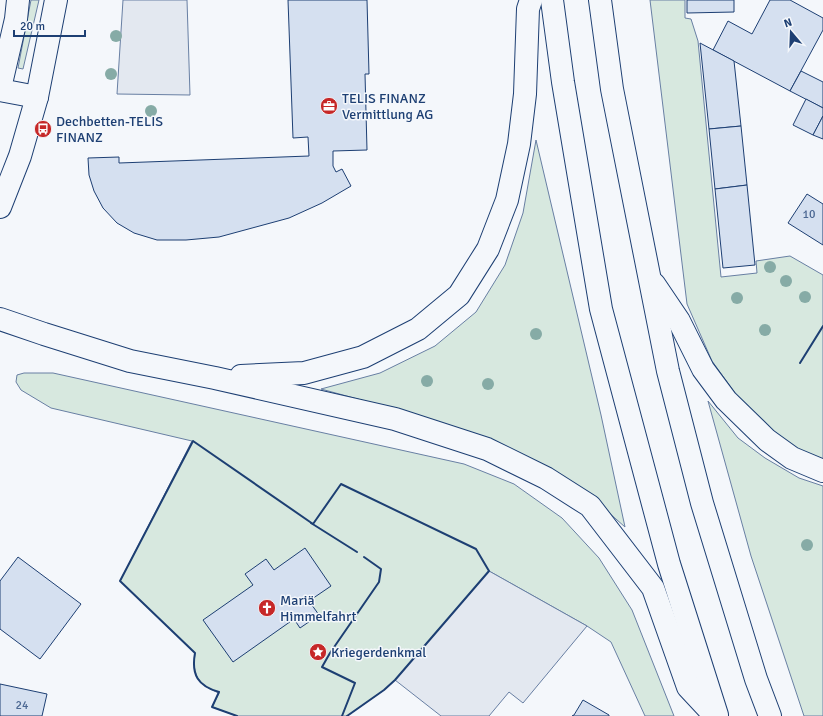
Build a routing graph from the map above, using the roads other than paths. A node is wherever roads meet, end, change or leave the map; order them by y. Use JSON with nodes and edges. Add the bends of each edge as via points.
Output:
{"nodes":[{"id":1,"x":18,"y":0,"type":"edge"},
{"id":2,"x":56,"y":0,"type":"edge"},
{"id":3,"x":531,"y":0,"type":"edge"},
{"id":4,"x":552,"y":0,"type":"edge"},
{"id":5,"x":600,"y":0,"type":"edge"},
{"id":6,"x":0,"y":89,"type":"edge"},
{"id":7,"x":37,"y":97,"type":"junction"},
{"id":8,"x":0,"y":207,"type":"edge"},
{"id":9,"x":648,"y":274,"type":"junction"},
{"id":10,"x":0,"y":319,"type":"edge"},
{"id":11,"x":215,"y":378,"type":"junction"},
{"id":12,"x":823,"y":471,"type":"edge"},
{"id":13,"x":716,"y":716,"type":"edge"},
{"id":14,"x":770,"y":716,"type":"edge"}],
"edges":[{"from":1,"to":6,"type":"main road"},
{"from":2,"to":7,"type":"main road"},
{"from":3,"to":11,"type":"main road","via":[[528,9],[526,94],[507,200],[488,249],[459,295],[418,329],[363,357],[304,373]]},
{"from":4,"to":13,"type":"main road","via":[[601,309],[669,564]]},
{"from":5,"to":9,"type":"main road","via":[[612,89]]},
{"from":6,"to":7,"type":"main road"},
{"from":7,"to":8,"type":"main road","via":[[20,156]]},
{"from":9,"to":12,"type":"main road","via":[[679,321],[703,369],[726,400],[767,440],[792,458]]},
{"from":9,"to":14,"type":"main road","via":[[668,371],[702,502],[756,679]]},
{"from":10,"to":11,"type":"main road","via":[[130,361]]},
{"from":11,"to":13,"type":"main road","via":[[394,419],[487,449],[546,478],[590,506],[653,588],[688,687]]}]}
